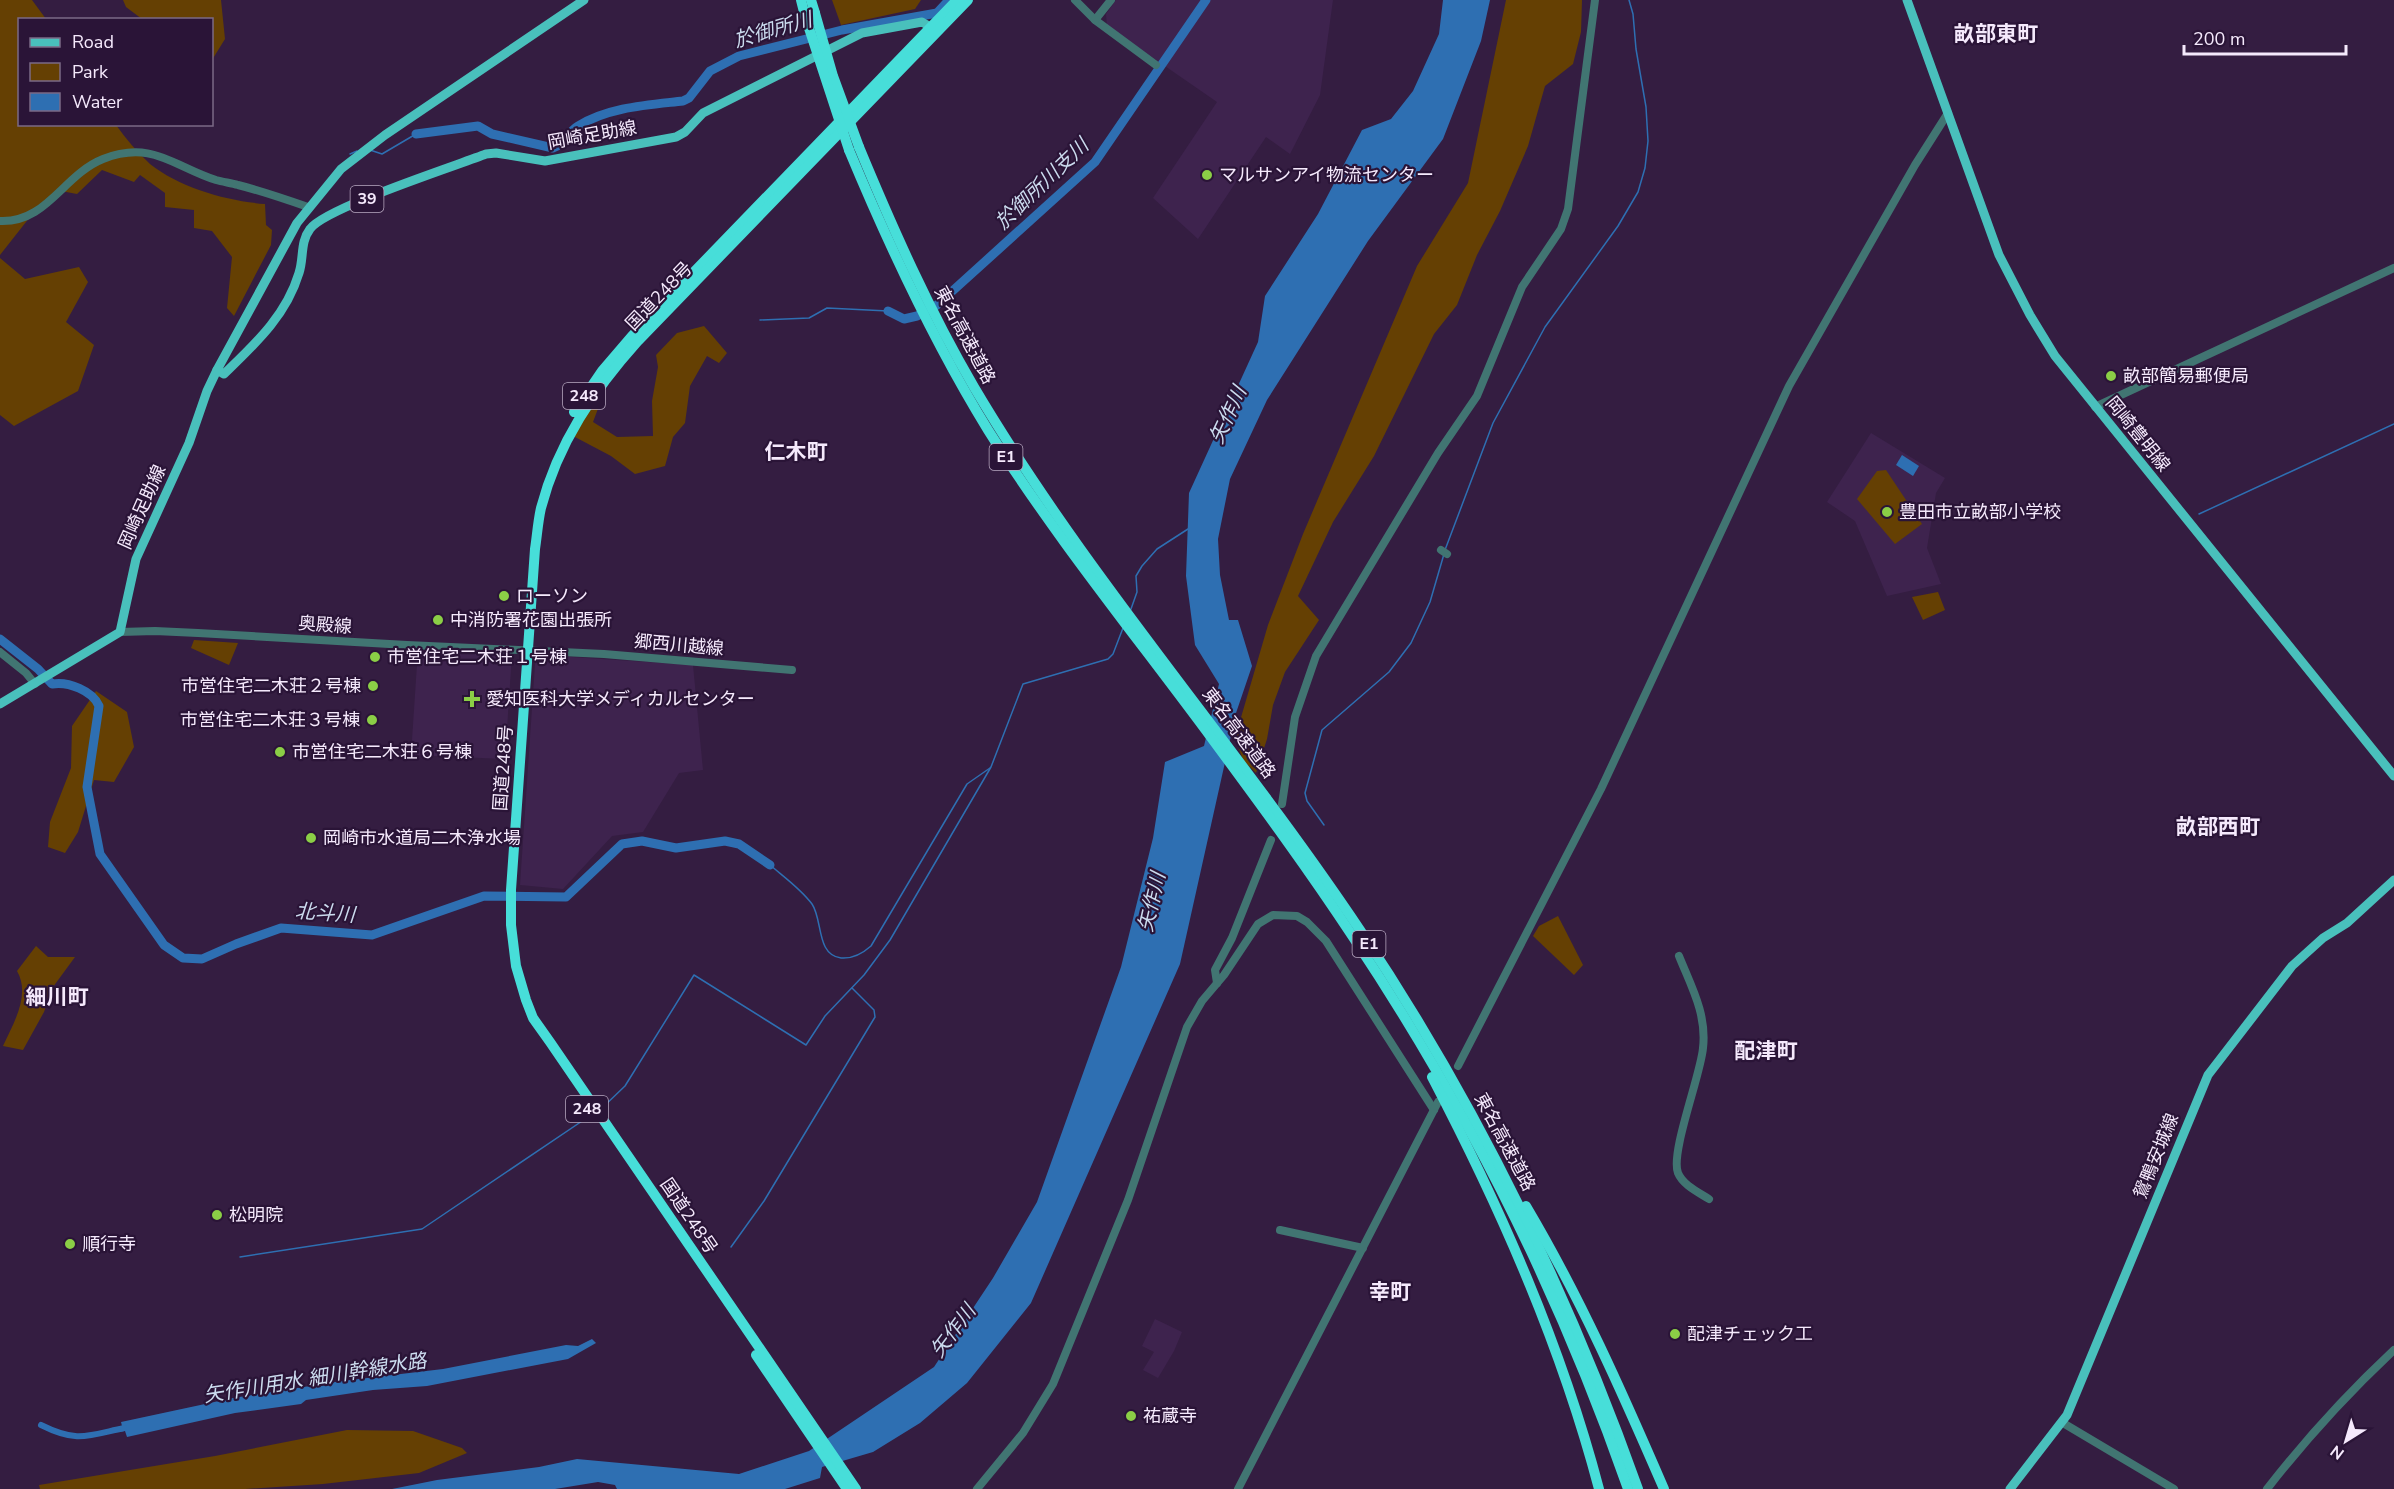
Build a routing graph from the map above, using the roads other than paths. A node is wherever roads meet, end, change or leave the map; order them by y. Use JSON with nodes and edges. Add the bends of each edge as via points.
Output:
{"nodes":[{"id":1,"x":584,"y":0,"type":"edge"},
{"id":2,"x":801,"y":0,"type":"edge"},
{"id":3,"x":811,"y":0,"type":"edge"},
{"id":4,"x":958,"y":0,"type":"edge"},
{"id":5,"x":968,"y":0,"type":"edge"},
{"id":6,"x":1075,"y":0,"type":"edge"},
{"id":7,"x":1111,"y":0,"type":"edge"},
{"id":8,"x":1595,"y":0,"type":"edge"},
{"id":9,"x":1907,"y":0,"type":"edge"},
{"id":10,"x":810,"y":15,"type":"junction"},
{"id":11,"x":1095,"y":20,"type":"junction"},
{"id":12,"x":934,"y":29,"type":"junction"},
{"id":13,"x":1156,"y":65,"type":"dead end"},
{"id":14,"x":1948,"y":113,"type":"junction"},
{"id":15,"x":309,"y":207,"type":"junction"},
{"id":16,"x":0,"y":221,"type":"edge"},
{"id":17,"x":2394,"y":268,"type":"edge"},
{"id":18,"x":217,"y":370,"type":"junction"},
{"id":19,"x":2095,"y":407,"type":"junction"},
{"id":20,"x":120,"y":633,"type":"junction"},
{"id":21,"x":524,"y":650,"type":"junction"},
{"id":22,"x":0,"y":652,"type":"edge"},
{"id":23,"x":792,"y":670,"type":"dead end"},
{"id":24,"x":42,"y":679,"type":"junction"},
{"id":25,"x":0,"y":704,"type":"edge"},
{"id":26,"x":2394,"y":776,"type":"edge"},
{"id":27,"x":1257,"y":792,"type":"junction"},
{"id":28,"x":1282,"y":804,"type":"dead end"},
{"id":29,"x":1271,"y":840,"type":"dead end"},
{"id":30,"x":2394,"y":880,"type":"edge"},
{"id":31,"x":1679,"y":956,"type":"dead end"},
{"id":32,"x":1382,"y":981,"type":"junction"},
{"id":33,"x":1217,"y":983,"type":"junction"},
{"id":34,"x":1458,"y":1066,"type":"dead end"},
{"id":35,"x":1469,"y":1107,"type":"junction"},
{"id":36,"x":1709,"y":1199,"type":"dead end"},
{"id":37,"x":1280,"y":1230,"type":"dead end"},
{"id":38,"x":1364,"y":1248,"type":"junction"},
{"id":39,"x":719,"y":1296,"type":"junction"},
{"id":40,"x":1566,"y":1316,"type":"junction"},
{"id":41,"x":2394,"y":1350,"type":"edge"},
{"id":42,"x":1565,"y":1377,"type":"junction"},
{"id":43,"x":1605,"y":1411,"type":"junction"},
{"id":44,"x":1634,"y":1419,"type":"junction"},
{"id":45,"x":2063,"y":1423,"type":"junction"},
{"id":46,"x":847,"y":1489,"type":"edge"},
{"id":47,"x":856,"y":1489,"type":"edge"},
{"id":48,"x":977,"y":1489,"type":"edge"},
{"id":49,"x":1239,"y":1489,"type":"edge"},
{"id":50,"x":1592,"y":1489,"type":"edge"},
{"id":51,"x":1599,"y":1489,"type":"edge"},
{"id":52,"x":1628,"y":1489,"type":"edge"},
{"id":53,"x":1638,"y":1489,"type":"edge"},
{"id":54,"x":1659,"y":1489,"type":"edge"},
{"id":55,"x":1664,"y":1489,"type":"edge"},
{"id":56,"x":2010,"y":1489,"type":"edge"},
{"id":57,"x":2174,"y":1489,"type":"edge"},
{"id":58,"x":2267,"y":1489,"type":"edge"}],
"edges":[{"from":1,"to":15,"type":"main road","name":"岡崎足助線","number":"39","via":[[385,135],[341,169]]},
{"from":2,"to":10,"type":"highway","name":"東名高速道路","number":"E1"},
{"from":3,"to":10,"type":"highway","name":"東名高速道路","number":"E1"},
{"from":4,"to":12,"type":"highway","name":"国道248号","number":"248"},
{"from":5,"to":12,"type":"highway","name":"国道248号","number":"248"},
{"from":6,"to":11,"type":"street"},
{"from":7,"to":11,"type":"street"},
{"from":8,"to":28,"type":"street","via":[[1568,209],[1560,229],[1522,287],[1477,396],[1438,453],[1316,656],[1295,717]]},
{"from":9,"to":14,"type":"main road","name":"岡崎豊明線"},
{"from":10,"to":27,"type":"highway","name":"東名高速道路","number":"E1","bridge":true,"via":[[854,148],[890,221],[918,292],[988,430]]},
{"from":11,"to":13,"type":"street"},
{"from":12,"to":18,"type":"main road","name":"岡崎足助線","number":"39","via":[[918,22],[862,33],[703,113],[676,137],[545,161],[486,154],[318,221],[305,237],[300,271],[277,320],[224,374]]},
{"from":12,"to":21,"type":"highway","name":"国道248号","number":"248","via":[[638,341],[586,406],[571,430],[541,508]]},
{"from":14,"to":19,"type":"main road","name":"岡崎豊明線","via":[[1999,255],[2055,356]]},
{"from":14,"to":34,"type":"street","via":[[1789,386],[1601,789]]},
{"from":15,"to":16,"type":"street","via":[[216,180],[166,157],[136,152],[92,164],[35,213],[18,220]]},
{"from":15,"to":18,"type":"main road","name":"岡崎足助線","number":"39"},
{"from":17,"to":19,"type":"street"},
{"from":18,"to":20,"type":"main road","name":"岡崎足助線","number":"39","via":[[189,443],[136,559]]},
{"from":19,"to":26,"type":"main road","name":"岡崎豊明線"},
{"from":20,"to":21,"type":"street","name":"奥殿線","via":[[227,634]]},
{"from":20,"to":24,"type":"main road"},
{"from":21,"to":23,"type":"street","name":"郷西川越線"},
{"from":21,"to":39,"type":"highway","name":"国道248号","number":"248","via":[[507,896],[516,966],[533,1018]]},
{"from":22,"to":24,"type":"street","via":[[26,673]]},
{"from":24,"to":25,"type":"main road"},
{"from":27,"to":32,"type":"highway","name":"東名高速道路","number":"E1"},
{"from":27,"to":35,"type":"highway","name":"東名高速道路","number":"E1","via":[[1362,933]]},
{"from":29,"to":33,"type":"street","via":[[1215,970]]},
{"from":30,"to":45,"type":"main road","name":"鴛鴨安城線","via":[[2292,966],[2208,1076]]},
{"from":31,"to":36,"type":"street","via":[[1700,1007],[1704,1028],[1677,1169],[1687,1185]]},
{"from":32,"to":40,"type":"highway","name":"東名高速道路","number":"E1","via":[[1460,1113]]},
{"from":32,"to":42,"type":"highway","via":[[1474,1159]]},
{"from":33,"to":38,"type":"street","via":[[1263,920],[1293,914],[1301,918],[1326,941],[1436,1106]]},
{"from":33,"to":48,"type":"street","via":[[1186,1027],[1128,1200],[1050,1391],[1023,1433]]},
{"from":35,"to":40,"type":"highway","name":"東名高速道路","number":"E1","via":[[1532,1230]]},
{"from":35,"to":44,"type":"highway","via":[[1583,1308]]},
{"from":37,"to":38,"type":"street"},
{"from":38,"to":49,"type":"street"},
{"from":39,"to":46,"type":"highway","name":"国道248号","number":"248"},
{"from":39,"to":47,"type":"highway","name":"国道248号","number":"248"},
{"from":40,"to":43,"type":"highway","name":"東名高速道路","number":"E1"},
{"from":41,"to":58,"type":"street","via":[[2342,1400]]},
{"from":42,"to":50,"type":"highway"},
{"from":42,"to":51,"type":"highway"},
{"from":43,"to":52,"type":"highway","name":"東名高速道路","number":"E1"},
{"from":43,"to":53,"type":"highway","name":"東名高速道路","number":"E1"},
{"from":44,"to":54,"type":"highway"},
{"from":44,"to":55,"type":"highway"},
{"from":45,"to":56,"type":"main road","name":"鴛鴨安城線"},
{"from":45,"to":57,"type":"street"}]}
